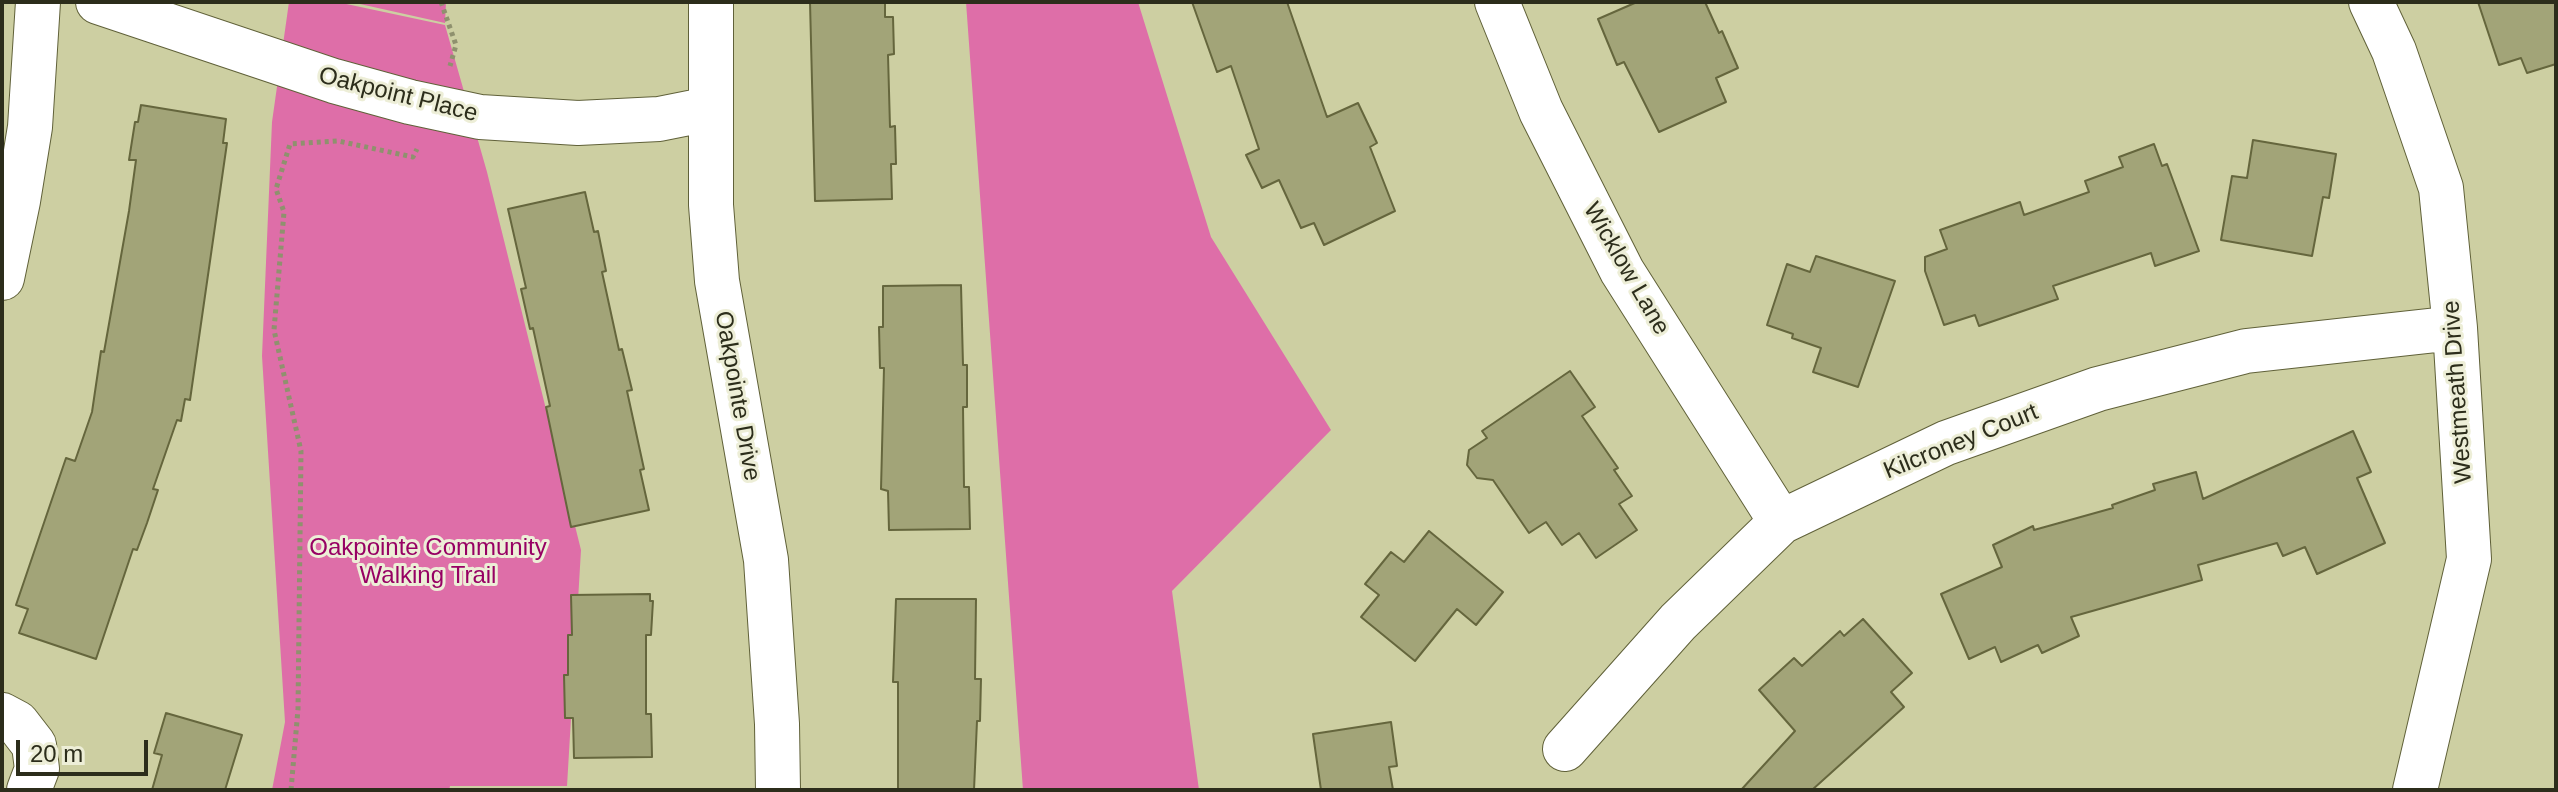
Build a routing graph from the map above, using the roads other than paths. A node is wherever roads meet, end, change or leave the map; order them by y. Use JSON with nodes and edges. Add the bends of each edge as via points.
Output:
{"nodes":[{"id":1,"x":38,"y":2,"type":"edge"},
{"id":2,"x":98,"y":2,"type":"edge"},
{"id":3,"x":711,"y":2,"type":"edge"},
{"id":4,"x":1497,"y":2,"type":"edge"},
{"id":5,"x":2371,"y":2,"type":"edge"},
{"id":6,"x":709,"y":109,"type":"junction"},
{"id":7,"x":2,"y":278,"type":"edge"},
{"id":8,"x":2455,"y":328,"type":"junction"},
{"id":9,"x":1781,"y":522,"type":"junction"},
{"id":10,"x":2,"y":715,"type":"edge"},
{"id":11,"x":1565,"y":749,"type":"dead end"},
{"id":12,"x":29,"y":790,"type":"edge"},
{"id":13,"x":778,"y":790,"type":"edge"},
{"id":14,"x":2415,"y":790,"type":"edge"}],
"edges":[{"from":1,"to":7,"type":"street","via":[[30,127]]},
{"from":2,"to":6,"type":"street","name":"Oakpoint Place","via":[[334,81],[480,117],[578,123],[659,119]]},
{"from":3,"to":6,"type":"street","name":"Oakpointe Drive"},
{"from":4,"to":9,"type":"street","name":"Wicklow Lane","via":[[1541,111],[1622,271]]},
{"from":5,"to":8,"type":"street","name":"Westmeath Drive","via":[[2394,51],[2441,188]]},
{"from":6,"to":13,"type":"street","name":"Oakpointe Drive","via":[[717,281],[766,560]]},
{"from":8,"to":9,"type":"street","name":"Kilcroney Court","via":[[2246,351],[2098,389],[1946,443]]},
{"from":8,"to":14,"type":"street","name":"Westmeath Drive","via":[[2469,559]]},
{"from":9,"to":11,"type":"street","name":"Kilcroney Court","via":[[1678,622]]},
{"from":10,"to":12,"type":"street","via":[[17,723],[34,745],[37,769]]}]}
